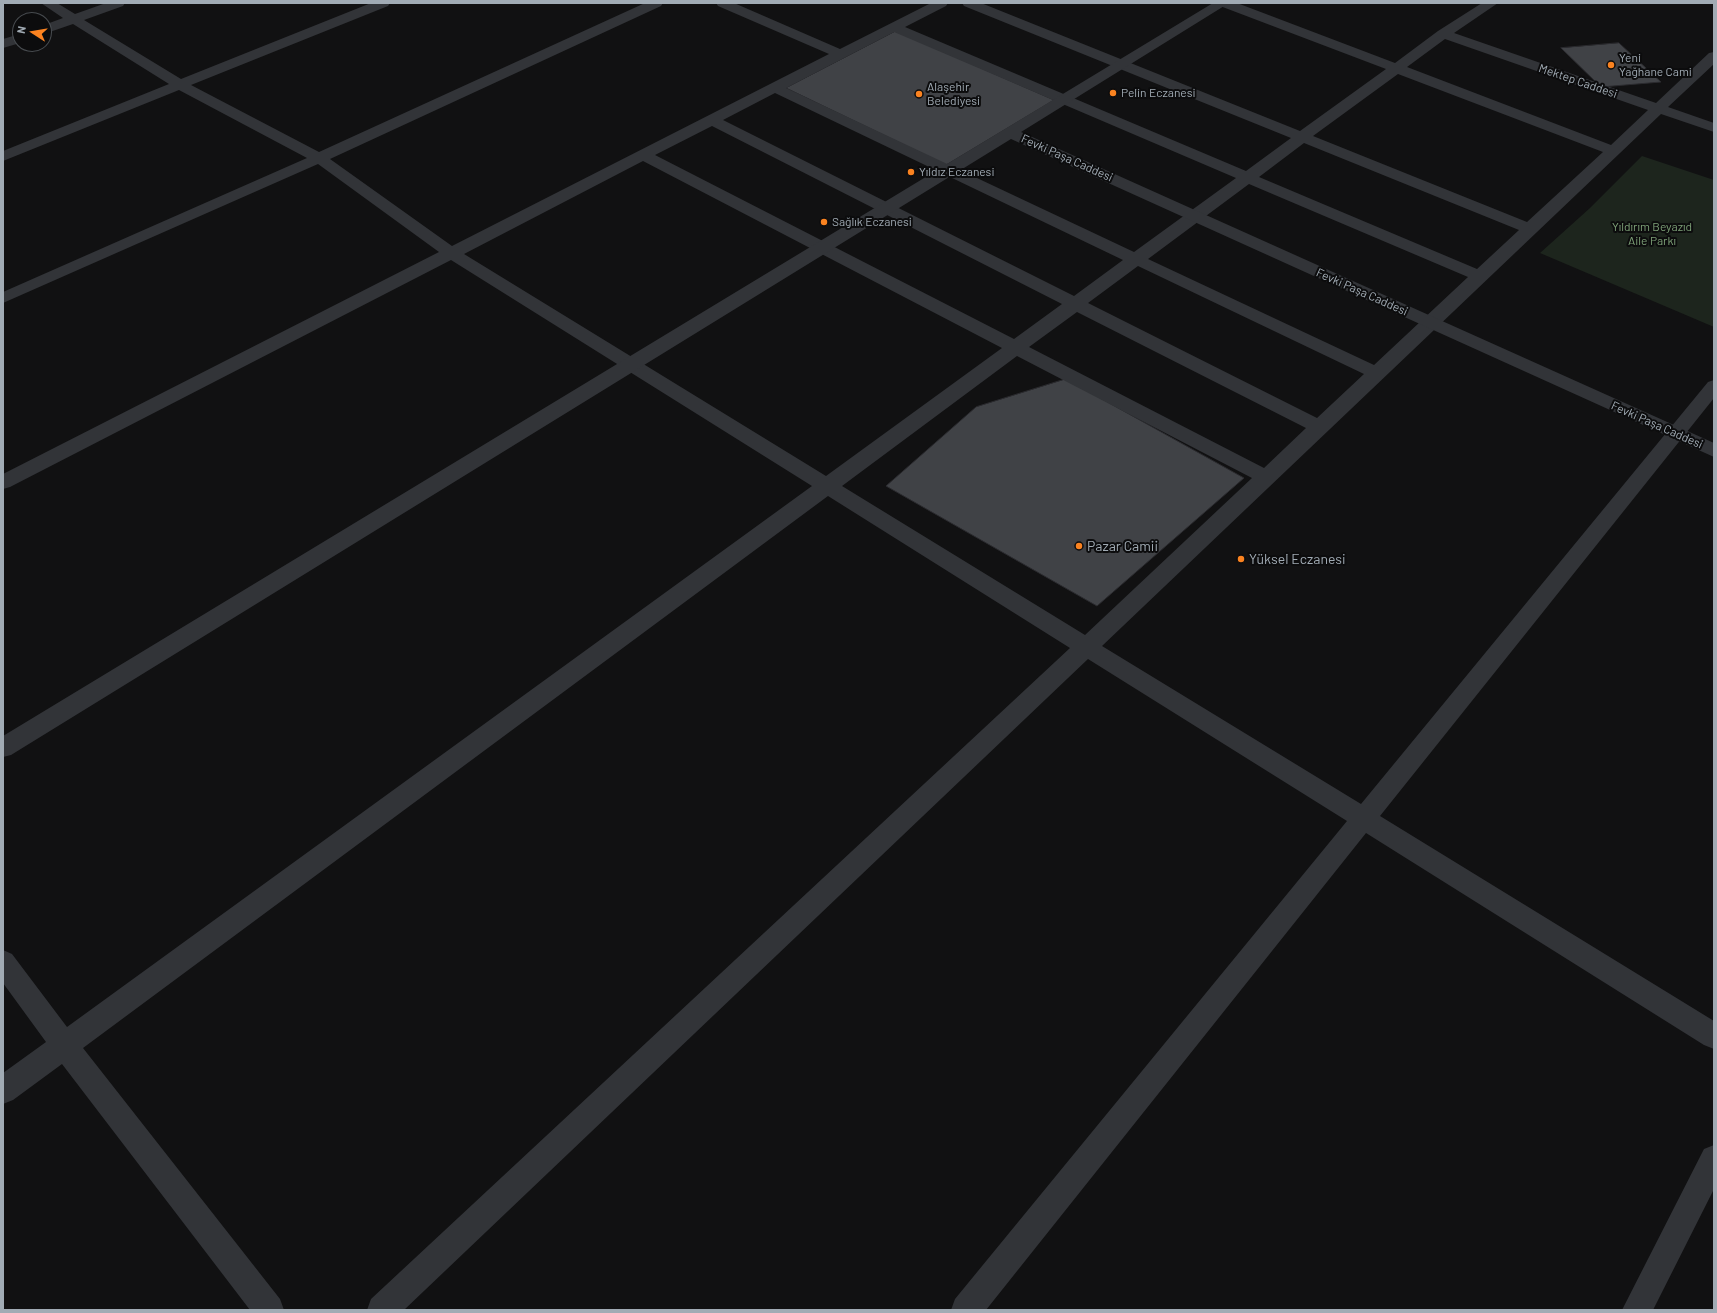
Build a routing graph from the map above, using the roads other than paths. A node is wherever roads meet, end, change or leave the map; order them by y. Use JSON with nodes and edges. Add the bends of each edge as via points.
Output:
{"nodes":[{"id":1,"x":48,"y":3,"type":"edge"},
{"id":2,"x":118,"y":3,"type":"edge"},
{"id":3,"x":383,"y":3,"type":"edge"},
{"id":4,"x":656,"y":3,"type":"edge"},
{"id":5,"x":723,"y":3,"type":"edge"},
{"id":6,"x":941,"y":3,"type":"edge"},
{"id":7,"x":969,"y":3,"type":"edge"},
{"id":8,"x":1224,"y":3,"type":"edge"},
{"id":9,"x":1491,"y":3,"type":"edge"},
{"id":10,"x":73,"y":19,"type":"junction"},
{"id":11,"x":52,"y":27,"type":"edge"},
{"id":12,"x":894,"y":27,"type":"junction"},
{"id":13,"x":1443,"y":34,"type":"junction"},
{"id":14,"x":840,"y":54,"type":"junction"},
{"id":15,"x":1714,"y":56,"type":"edge"},
{"id":16,"x":1122,"y":64,"type":"junction"},
{"id":17,"x":1396,"y":68,"type":"junction"},
{"id":18,"x":180,"y":85,"type":"junction"},
{"id":19,"x":775,"y":88,"type":"junction"},
{"id":20,"x":1064,"y":100,"type":"junction"},
{"id":21,"x":1658,"y":108,"type":"junction"},
{"id":22,"x":712,"y":120,"type":"junction"},
{"id":23,"x":1714,"y":128,"type":"edge"},
{"id":24,"x":1010,"y":133,"type":"junction"},
{"id":25,"x":1302,"y":137,"type":"junction"},
{"id":26,"x":1612,"y":152,"type":"junction"},
{"id":27,"x":643,"y":155,"type":"junction"},
{"id":28,"x":3,"y":156,"type":"edge"},
{"id":29,"x":319,"y":158,"type":"junction"},
{"id":30,"x":949,"y":170,"type":"junction"},
{"id":31,"x":1247,"y":178,"type":"junction"},
{"id":32,"x":887,"y":208,"type":"junction"},
{"id":33,"x":1195,"y":216,"type":"junction"},
{"id":34,"x":1530,"y":229,"type":"junction"},
{"id":35,"x":822,"y":248,"type":"junction"},
{"id":36,"x":451,"y":253,"type":"junction"},
{"id":37,"x":1136,"y":259,"type":"junction"},
{"id":38,"x":1479,"y":276,"type":"junction"},
{"id":39,"x":3,"y":298,"type":"edge"},
{"id":40,"x":1075,"y":304,"type":"junction"},
{"id":41,"x":1430,"y":322,"type":"junction"},
{"id":42,"x":1015,"y":348,"type":"junction"},
{"id":43,"x":631,"y":364,"type":"junction"},
{"id":44,"x":1376,"y":373,"type":"junction"},
{"id":45,"x":1714,"y":386,"type":"edge"},
{"id":46,"x":1319,"y":427,"type":"junction"},
{"id":47,"x":1676,"y":433,"type":"junction"},
{"id":48,"x":1714,"y":451,"type":"edge"},
{"id":49,"x":1266,"y":477,"type":"junction"},
{"id":50,"x":3,"y":482,"type":"edge"},
{"id":51,"x":827,"y":486,"type":"junction"},
{"id":52,"x":1086,"y":647,"type":"junction"},
{"id":53,"x":3,"y":748,"type":"edge"},
{"id":54,"x":1364,"y":819,"type":"junction"},
{"id":55,"x":3,"y":962,"type":"edge"},
{"id":56,"x":1714,"y":1036,"type":"edge"},
{"id":57,"x":64,"y":1045,"type":"junction"},
{"id":58,"x":3,"y":1090,"type":"edge"},
{"id":59,"x":1714,"y":1159,"type":"edge"},
{"id":60,"x":268,"y":1310,"type":"edge"},
{"id":61,"x":382,"y":1310,"type":"edge"},
{"id":62,"x":966,"y":1310,"type":"edge"},
{"id":63,"x":1637,"y":1310,"type":"edge"}],
"edges":[{"from":1,"to":10,"type":"street"},
{"from":2,"to":10,"type":"street"},
{"from":3,"to":18,"type":"street"},
{"from":4,"to":29,"type":"street"},
{"from":5,"to":14,"type":"street"},
{"from":6,"to":12,"type":"street"},
{"from":7,"to":16,"type":"street"},
{"from":8,"to":16,"type":"street"},
{"from":8,"to":17,"type":"street"},
{"from":9,"to":13,"type":"street"},
{"from":10,"to":11,"type":"street"},
{"from":10,"to":18,"type":"street"},
{"from":12,"to":14,"type":"street"},
{"from":12,"to":20,"type":"street"},
{"from":13,"to":17,"type":"street"},
{"from":13,"to":21,"type":"street","name":"Mektep Caddesi"},
{"from":14,"to":19,"type":"street"},
{"from":15,"to":21,"type":"street"},
{"from":16,"to":20,"type":"street"},
{"from":16,"to":25,"type":"street"},
{"from":17,"to":25,"type":"street"},
{"from":17,"to":26,"type":"street"},
{"from":18,"to":28,"type":"street"},
{"from":18,"to":29,"type":"street"},
{"from":19,"to":22,"type":"street"},
{"from":19,"to":30,"type":"street"},
{"from":20,"to":24,"type":"street"},
{"from":20,"to":31,"type":"street"},
{"from":21,"to":23,"type":"street","name":"Mektep Caddesi"},
{"from":21,"to":26,"type":"street"},
{"from":22,"to":27,"type":"street"},
{"from":22,"to":32,"type":"street"},
{"from":24,"to":30,"type":"street"},
{"from":24,"to":33,"type":"street","name":"Fevki Paşa Caddesi"},
{"from":25,"to":31,"type":"street"},
{"from":25,"to":34,"type":"street"},
{"from":26,"to":34,"type":"street"},
{"from":27,"to":35,"type":"street"},
{"from":27,"to":36,"type":"street"},
{"from":29,"to":36,"type":"street"},
{"from":29,"to":39,"type":"street"},
{"from":30,"to":32,"type":"street"},
{"from":30,"to":37,"type":"street"},
{"from":31,"to":33,"type":"street"},
{"from":31,"to":38,"type":"street"},
{"from":32,"to":35,"type":"street"},
{"from":32,"to":40,"type":"street"},
{"from":33,"to":37,"type":"street"},
{"from":33,"to":41,"type":"street","name":"Fevki Paşa Caddesi"},
{"from":34,"to":38,"type":"street"},
{"from":35,"to":42,"type":"street"},
{"from":35,"to":43,"type":"street"},
{"from":36,"to":43,"type":"street"},
{"from":36,"to":50,"type":"street"},
{"from":37,"to":40,"type":"street"},
{"from":37,"to":44,"type":"street"},
{"from":38,"to":41,"type":"street"},
{"from":40,"to":42,"type":"street"},
{"from":40,"to":46,"type":"street"},
{"from":41,"to":44,"type":"street"},
{"from":41,"to":47,"type":"street","name":"Fevki Paşa Caddesi"},
{"from":42,"to":49,"type":"street"},
{"from":42,"to":51,"type":"street"},
{"from":43,"to":51,"type":"street"},
{"from":43,"to":53,"type":"street"},
{"from":44,"to":46,"type":"street"},
{"from":45,"to":47,"type":"street"},
{"from":46,"to":49,"type":"street"},
{"from":47,"to":48,"type":"street","name":"Fevki Paşa Caddesi"},
{"from":47,"to":54,"type":"street"},
{"from":49,"to":52,"type":"street"},
{"from":51,"to":52,"type":"street"},
{"from":51,"to":57,"type":"street"},
{"from":52,"to":54,"type":"street"},
{"from":52,"to":61,"type":"street"},
{"from":54,"to":56,"type":"street"},
{"from":54,"to":62,"type":"street"},
{"from":55,"to":57,"type":"street"},
{"from":57,"to":58,"type":"street"},
{"from":57,"to":60,"type":"street"},
{"from":59,"to":63,"type":"street"}]}
